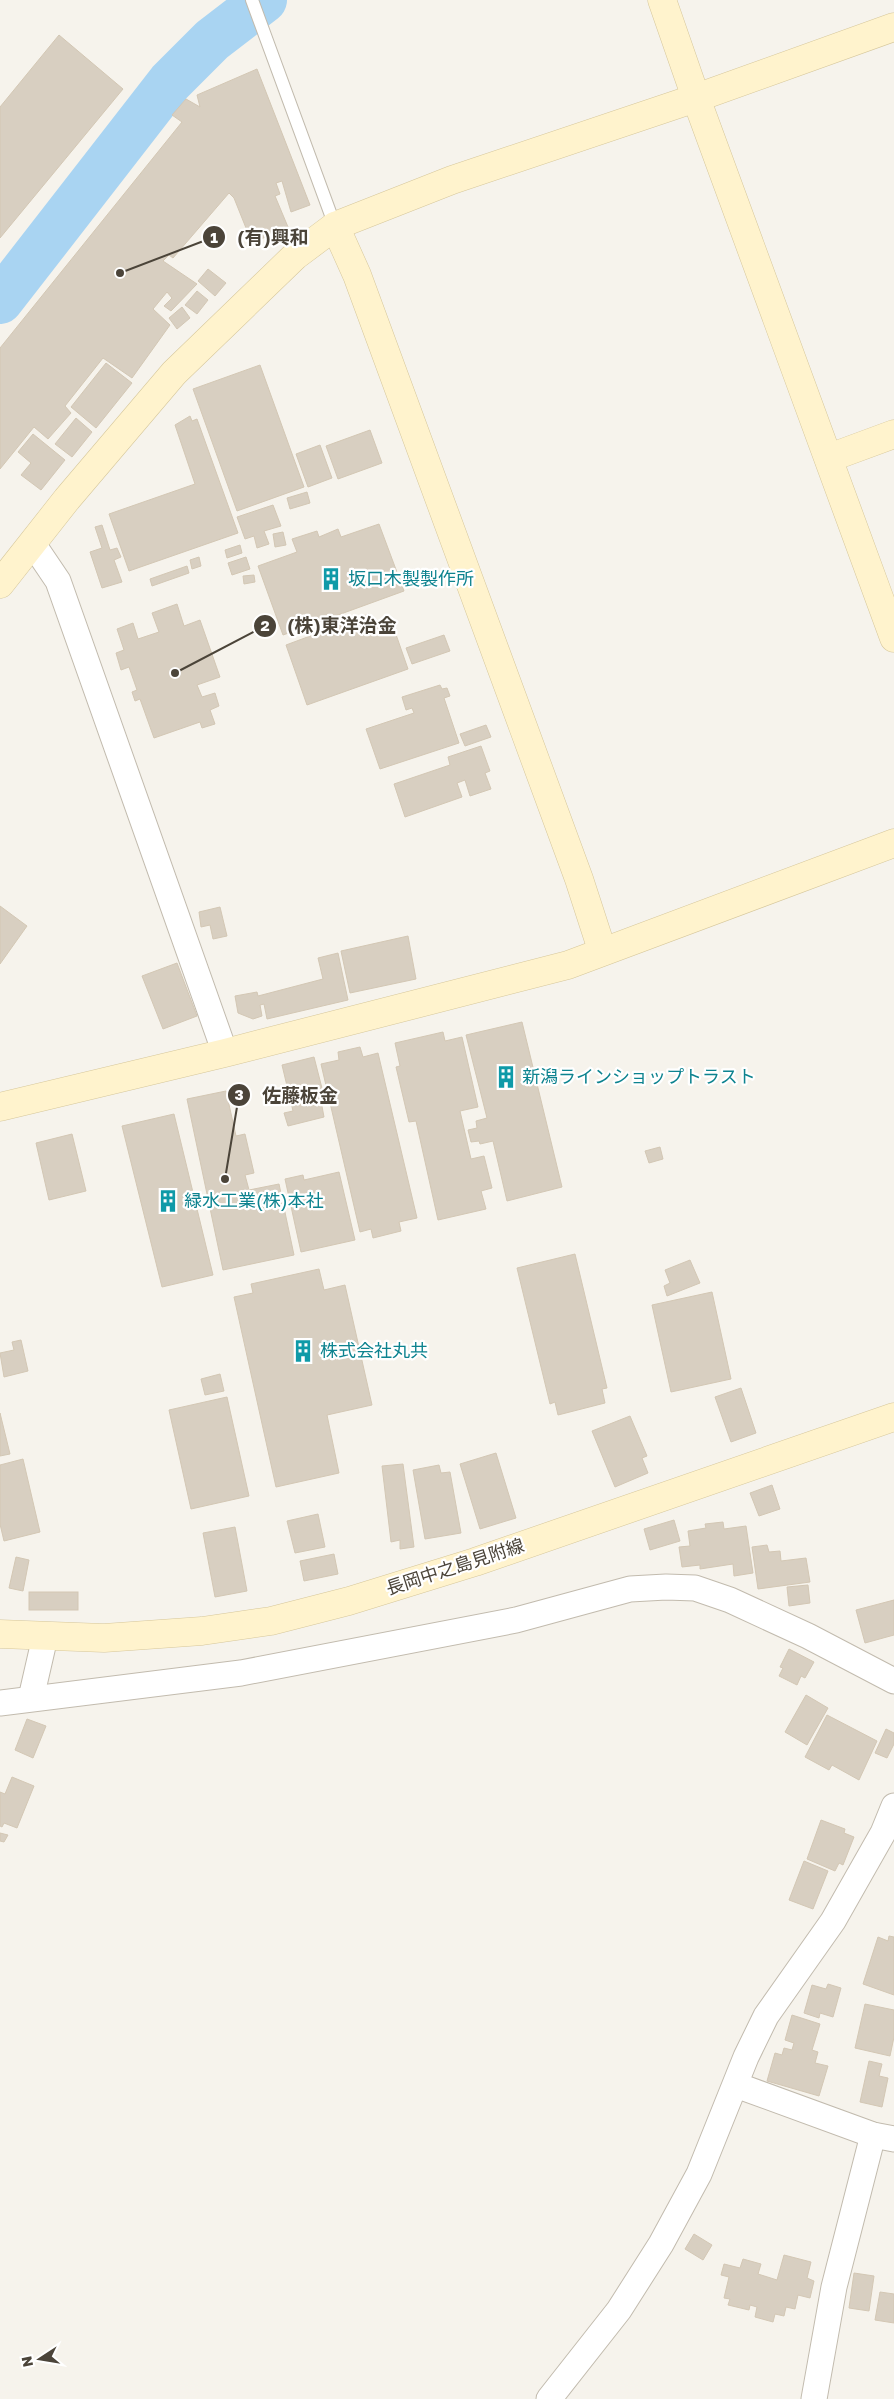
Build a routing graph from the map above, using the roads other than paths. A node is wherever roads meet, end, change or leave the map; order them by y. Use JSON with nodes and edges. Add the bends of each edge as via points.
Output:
{"nodes":[{"id":1,"x":252,"y":0,"type":"edge"},
{"id":2,"x":662,"y":0,"type":"edge"},
{"id":3,"x":894,"y":27,"type":"edge"},
{"id":4,"x":696,"y":98,"type":"junction"},
{"id":5,"x":335,"y":226,"type":"junction"},
{"id":6,"x":894,"y":434,"type":"edge"},
{"id":7,"x":829,"y":458,"type":"junction"},
{"id":8,"x":33,"y":544,"type":"junction"},
{"id":9,"x":0,"y":584,"type":"edge"},
{"id":10,"x":894,"y":638,"type":"edge"},
{"id":11,"x":894,"y":842,"type":"edge"},
{"id":12,"x":602,"y":950,"type":"junction"},
{"id":13,"x":225,"y":1053,"type":"junction"},
{"id":14,"x":0,"y":1107,"type":"edge"},
{"id":15,"x":894,"y":1417,"type":"edge"},
{"id":16,"x":0,"y":1634,"type":"edge"},
{"id":17,"x":45,"y":1637,"type":"junction"},
{"id":18,"x":894,"y":1681,"type":"edge"},
{"id":19,"x":31,"y":1698,"type":"junction"},
{"id":20,"x":0,"y":1703,"type":"edge"},
{"id":21,"x":894,"y":1806,"type":"edge"},
{"id":22,"x":736,"y":2084,"type":"junction"},
{"id":23,"x":883,"y":2137,"type":"edge"},
{"id":24,"x":549,"y":2399,"type":"edge"},
{"id":25,"x":814,"y":2399,"type":"edge"}],
"edges":[{"from":1,"to":5,"type":"lane"},
{"from":2,"to":4,"type":"street"},
{"from":3,"to":4,"type":"street"},
{"from":4,"to":5,"type":"street","via":[[452,180]]},
{"from":4,"to":7,"type":"street"},
{"from":5,"to":8,"type":"street","via":[[295,256],[174,373]]},
{"from":5,"to":12,"type":"street","via":[[357,275],[579,879]]},
{"from":6,"to":7,"type":"street"},
{"from":7,"to":10,"type":"street"},
{"from":8,"to":9,"type":"street"},
{"from":8,"to":13,"type":"street","via":[[58,581]]},
{"from":11,"to":12,"type":"street"},
{"from":12,"to":13,"type":"street","via":[[568,964]]},
{"from":13,"to":14,"type":"street"},
{"from":15,"to":17,"type":"street","name":"長岡中之島見附線","via":[[475,1562],[349,1601],[271,1621],[202,1631],[104,1638]]},
{"from":16,"to":17,"type":"street","name":"長岡中之島見附線"},
{"from":17,"to":19,"type":"street"},
{"from":18,"to":19,"type":"street","via":[[730,1600],[695,1588],[666,1588],[630,1589],[516,1620],[250,1672]]},
{"from":19,"to":20,"type":"street"},
{"from":21,"to":22,"type":"street","via":[[883,1833],[833,1921],[766,2016]]},
{"from":22,"to":23,"type":"street"},
{"from":22,"to":24,"type":"street","via":[[698,2174],[661,2244],[620,2310]]},
{"from":23,"to":25,"type":"street","via":[[834,2287]]}]}
